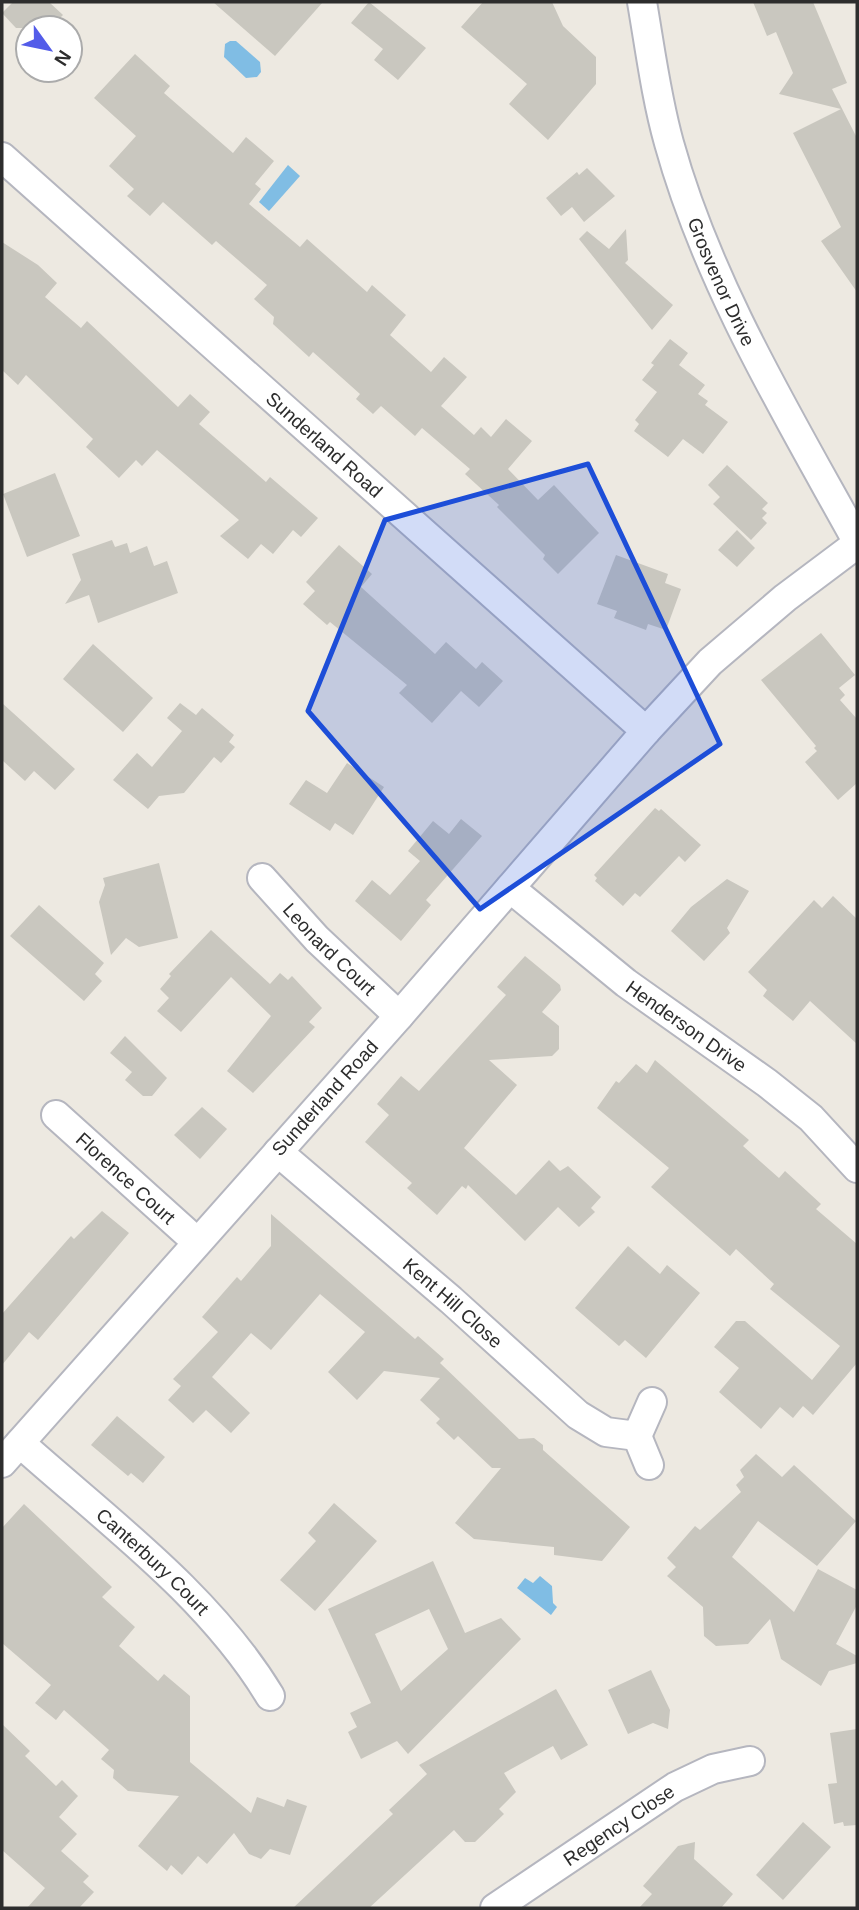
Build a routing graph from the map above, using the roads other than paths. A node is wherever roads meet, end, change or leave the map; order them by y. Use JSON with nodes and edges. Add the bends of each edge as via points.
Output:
{"nodes":[{"id":1,"x":642,"y":2,"type":"edge"},
{"id":2,"x":2,"y":157,"type":"edge"},
{"id":3,"x":857,"y":543,"type":"edge"},
{"id":4,"x":646,"y":731,"type":"junction"},
{"id":5,"x":262,"y":878,"type":"dead end"},
{"id":6,"x":510,"y":888,"type":"junction"},
{"id":7,"x":400,"y":1016,"type":"junction"},
{"id":8,"x":56,"y":1115,"type":"dead end"},
{"id":9,"x":278,"y":1152,"type":"junction"},
{"id":10,"x":857,"y":1168,"type":"edge"},
{"id":11,"x":197,"y":1242,"type":"junction"},
{"id":12,"x":652,"y":1402,"type":"dead end"},
{"id":13,"x":637,"y":1436,"type":"junction"},
{"id":14,"x":11,"y":1453,"type":"edge"},
{"id":15,"x":649,"y":1465,"type":"dead end"},
{"id":16,"x":270,"y":1696,"type":"dead end"},
{"id":17,"x":750,"y":1761,"type":"dead end"},
{"id":18,"x":495,"y":1908,"type":"edge"}],
"edges":[{"from":1,"to":3,"type":"street","name":"Grosvenor Drive","via":[[669,143],[704,242],[754,353]]},
{"from":2,"to":4,"type":"street","name":"Sunderland Road"},
{"from":3,"to":4,"type":"street","name":"Sunderland Road","via":[[710,662]]},
{"from":4,"to":6,"type":"street","name":"Sunderland Road"},
{"from":5,"to":7,"type":"street","name":"Leonard Court","via":[[317,939]]},
{"from":6,"to":7,"type":"street","name":"Sunderland Road"},
{"from":6,"to":10,"type":"street","name":"Henderson Drive","via":[[626,983],[811,1118]]},
{"from":7,"to":9,"type":"street","name":"Sunderland Road"},
{"from":8,"to":11,"type":"street","name":"Florence Court"},
{"from":9,"to":11,"type":"street","name":"Sunderland Road"},
{"from":9,"to":13,"type":"street","name":"Kent Hill Close","via":[[578,1415],[606,1432]]},
{"from":11,"to":14,"type":"street","name":"Sunderland Road"},
{"from":12,"to":13,"type":"street"},
{"from":13,"to":15,"type":"street"},
{"from":14,"to":16,"type":"street","name":"Canterbury Court","via":[[163,1571],[228,1633]]},
{"from":17,"to":18,"type":"street","name":"Regency Close","via":[[713,1769],[675,1787]]}]}
